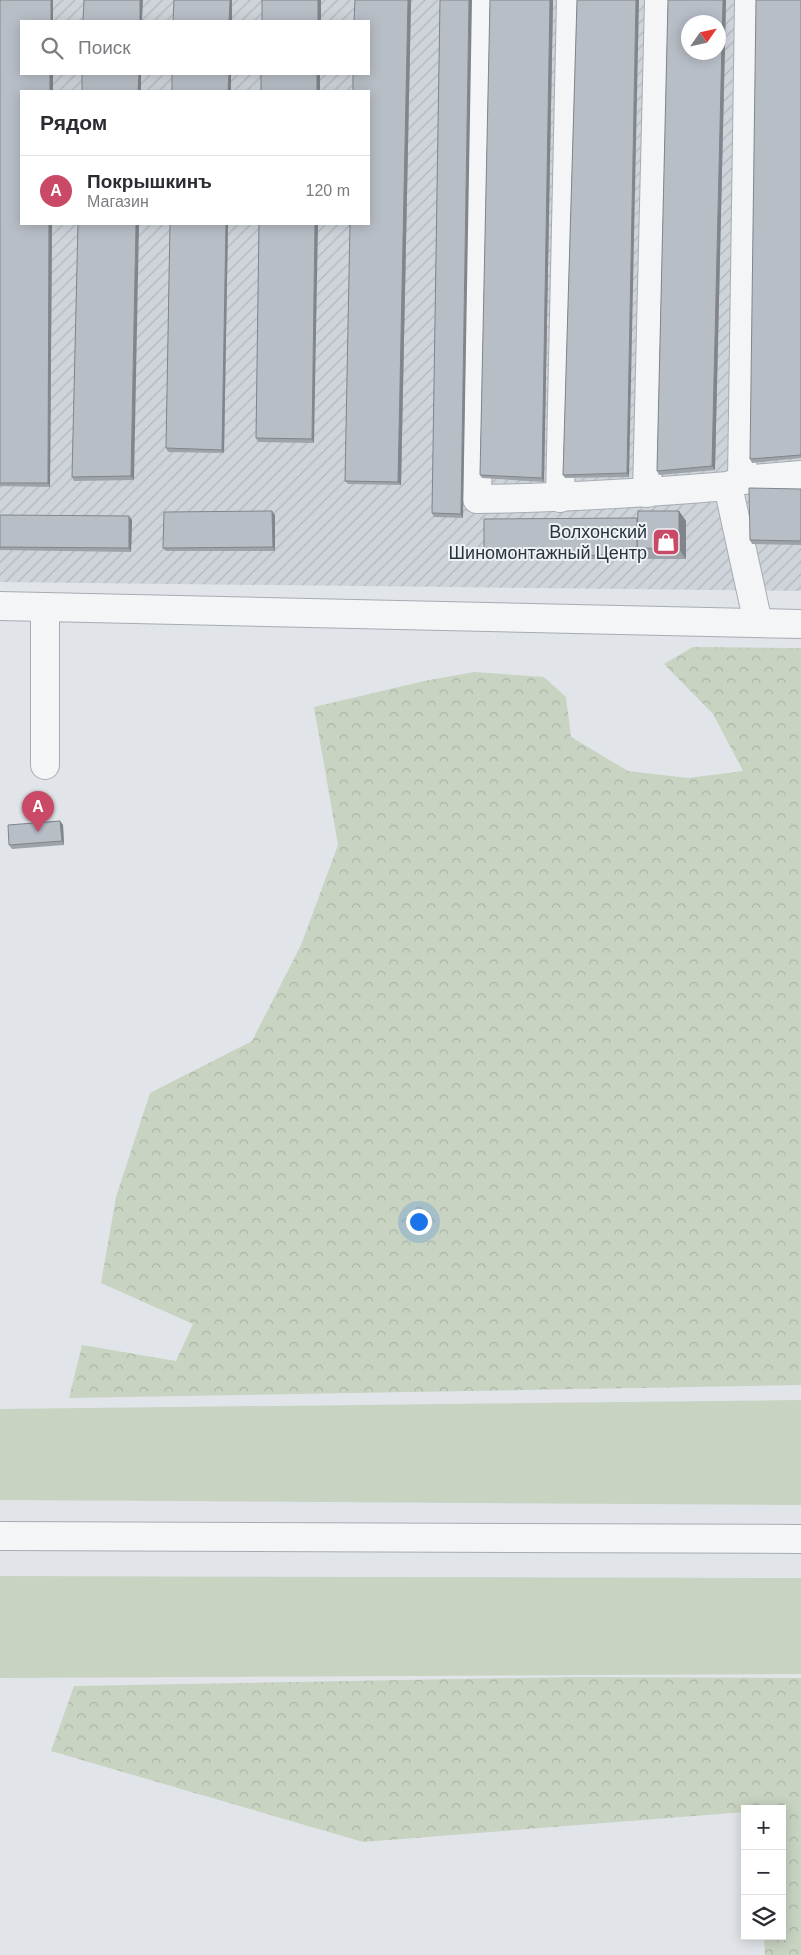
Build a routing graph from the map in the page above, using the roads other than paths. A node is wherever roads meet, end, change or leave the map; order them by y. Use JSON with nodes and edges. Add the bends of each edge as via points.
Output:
{"nodes":[{"id":1,"x":485,"y":0,"type":"edge"},
{"id":2,"x":571,"y":0,"type":"edge"},
{"id":3,"x":659,"y":0,"type":"edge"},
{"id":4,"x":749,"y":0,"type":"edge"},
{"id":5,"x":801,"y":475,"type":"edge"},
{"id":6,"x":735,"y":483,"type":"junction"},
{"id":7,"x":646,"y":493,"type":"junction"},
{"id":8,"x":560,"y":498,"type":"junction"},
{"id":9,"x":0,"y":606,"type":"edge"},
{"id":10,"x":45,"y":607,"type":"junction"},
{"id":11,"x":758,"y":623,"type":"junction"},
{"id":12,"x":801,"y":624,"type":"edge"},
{"id":13,"x":45,"y":765,"type":"dead end"},
{"id":14,"x":0,"y":1536,"type":"edge"},
{"id":15,"x":801,"y":1539,"type":"edge"}],
"edges":[{"from":1,"to":8,"type":"street","via":[[477,499]]},
{"from":2,"to":8,"type":"street"},
{"from":3,"to":7,"type":"street"},
{"from":4,"to":6,"type":"street"},
{"from":5,"to":6,"type":"street"},
{"from":6,"to":7,"type":"street"},
{"from":6,"to":11,"type":"street"},
{"from":7,"to":8,"type":"street"},
{"from":9,"to":10,"type":"street"},
{"from":10,"to":11,"type":"street"},
{"from":10,"to":13,"type":"street"},
{"from":11,"to":12,"type":"street"},
{"from":14,"to":15,"type":"street"}]}
